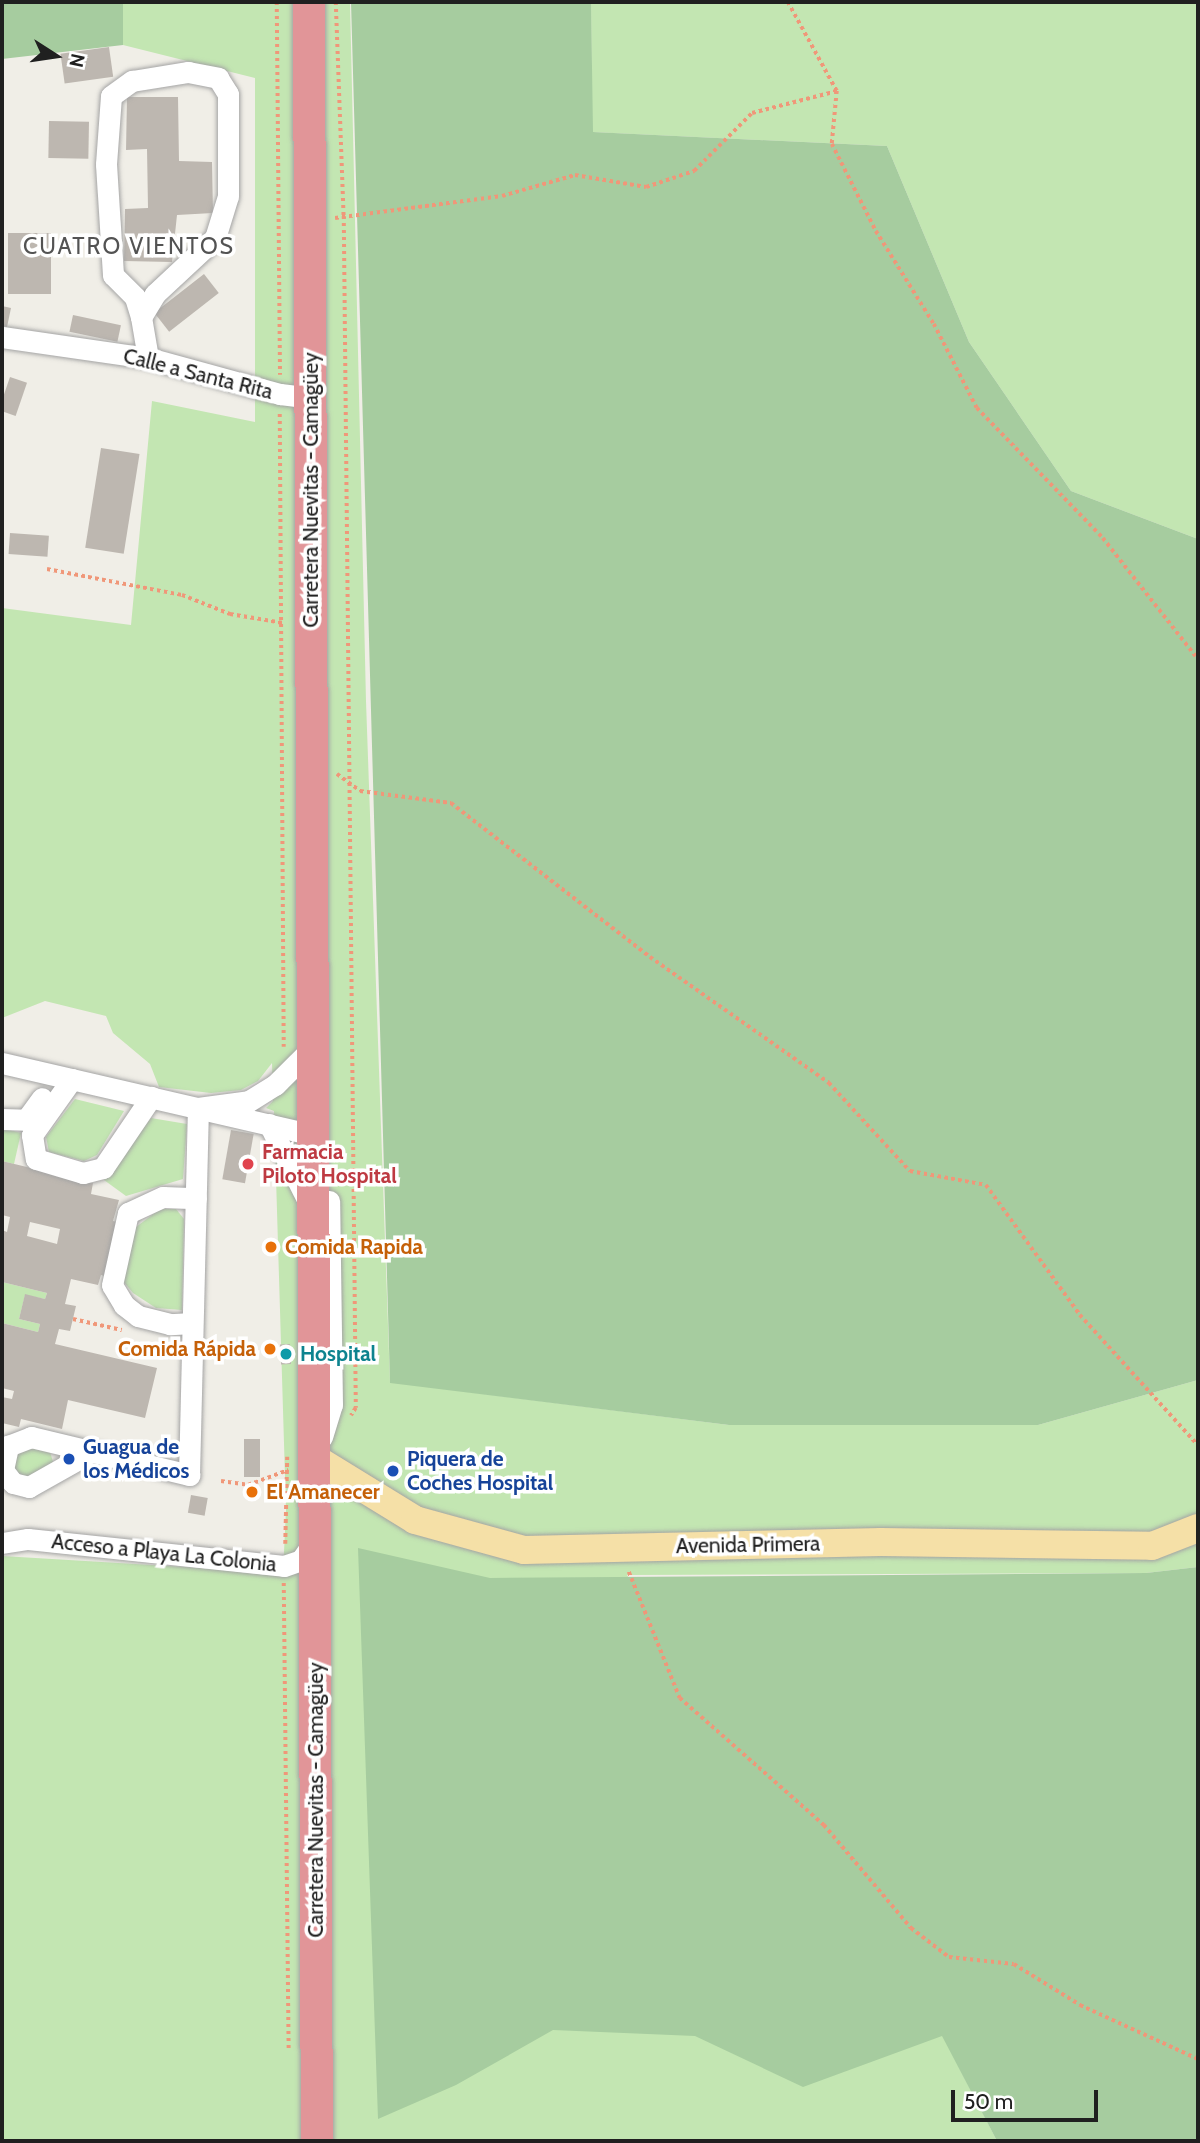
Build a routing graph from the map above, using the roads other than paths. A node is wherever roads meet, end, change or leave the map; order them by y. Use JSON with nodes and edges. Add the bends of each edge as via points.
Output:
{"nodes":[{"id":1,"x":309,"y":2,"type":"edge"},
{"id":2,"x":141,"y":317,"type":"junction"},
{"id":3,"x":2,"y":337,"type":"edge"},
{"id":4,"x":148,"y":358,"type":"junction"},
{"id":5,"x":311,"y":398,"type":"junction"},
{"id":6,"x":314,"y":978,"type":"junction"},
{"id":7,"x":299,"y":1048,"type":"junction"},
{"id":8,"x":2,"y":1063,"type":"edge"},
{"id":9,"x":65,"y":1078,"type":"junction"},
{"id":10,"x":151,"y":1097,"type":"junction"},
{"id":11,"x":198,"y":1108,"type":"junction"},
{"id":12,"x":2,"y":1119,"type":"edge"},
{"id":13,"x":269,"y":1124,"type":"junction"},
{"id":14,"x":314,"y":1135,"type":"junction"},
{"id":15,"x":298,"y":1182,"type":"junction"},
{"id":16,"x":196,"y":1198,"type":"junction"},
{"id":17,"x":315,"y":1215,"type":"junction"},
{"id":18,"x":192,"y":1323,"type":"junction"},
{"id":19,"x":89,"y":1453,"type":"dead end"},
{"id":20,"x":316,"y":1459,"type":"junction"},
{"id":21,"x":1198,"y":1528,"type":"edge"},
{"id":22,"x":315,"y":1540,"type":"junction"},
{"id":23,"x":2,"y":1543,"type":"edge"},
{"id":24,"x":317,"y":2141,"type":"edge"}],
"edges":[{"from":1,"to":5,"type":"highway","name":"Carretera Nuevitas - Camagüey"},
{"from":2,"to":2,"type":"street","via":[[155,294],[215,238],[228,196],[230,156],[228,94],[218,78],[188,72],[132,81],[111,96],[106,164],[113,275],[135,297]]},
{"from":2,"to":4,"type":"street"},
{"from":3,"to":4,"type":"street","name":"Calle a Santa Rita"},
{"from":4,"to":5,"type":"street","name":"Calle a Santa Rita","via":[[280,394]]},
{"from":5,"to":6,"type":"highway","name":"Carretera Nuevitas - Camagüey","via":[[297,622],[313,757]]},
{"from":6,"to":7,"type":"highway","name":"Carretera Nuevitas - Camagüey"},
{"from":6,"to":20,"type":"street","name":"Carretera Nuevitas - Camagüey","via":[[326,1023],[332,1405]]},
{"from":7,"to":11,"type":"street","via":[[275,1085],[249,1101]]},
{"from":7,"to":14,"type":"highway","name":"Carretera Nuevitas - Camagüey"},
{"from":8,"to":9,"type":"street"},
{"from":9,"to":10,"type":"street"},
{"from":9,"to":10,"type":"street","via":[[32,1135],[36,1159],[83,1173],[103,1168]]},
{"from":9,"to":12,"type":"street","via":[[26,1120]]},
{"from":10,"to":11,"type":"street"},
{"from":11,"to":13,"type":"street"},
{"from":11,"to":16,"type":"street"},
{"from":13,"to":14,"type":"street"},
{"from":13,"to":15,"type":"street"},
{"from":14,"to":17,"type":"highway","name":"Carretera Nuevitas - Camagüey"},
{"from":15,"to":17,"type":"street"},
{"from":15,"to":20,"type":"street","via":[[302,1400]]},
{"from":16,"to":18,"type":"street"},
{"from":16,"to":18,"type":"street","via":[[163,1198],[128,1213],[112,1285],[124,1305],[138,1316],[170,1324]]},
{"from":17,"to":20,"type":"highway","name":"Carretera Nuevitas - Camagüey"},
{"from":18,"to":19,"type":"street","via":[[188,1475]]},
{"from":20,"to":21,"type":"main road","name":"Avenida Primera","via":[[415,1520],[524,1550],[881,1542],[1152,1546]]},
{"from":20,"to":22,"type":"highway","name":"Carretera Nuevitas - Camagüey"},
{"from":22,"to":23,"type":"street","name":"Acceso a Playa La Colonia","via":[[301,1560],[284,1566],[28,1539]]},
{"from":22,"to":24,"type":"highway","name":"Carretera Nuevitas - Camagüey"}]}
